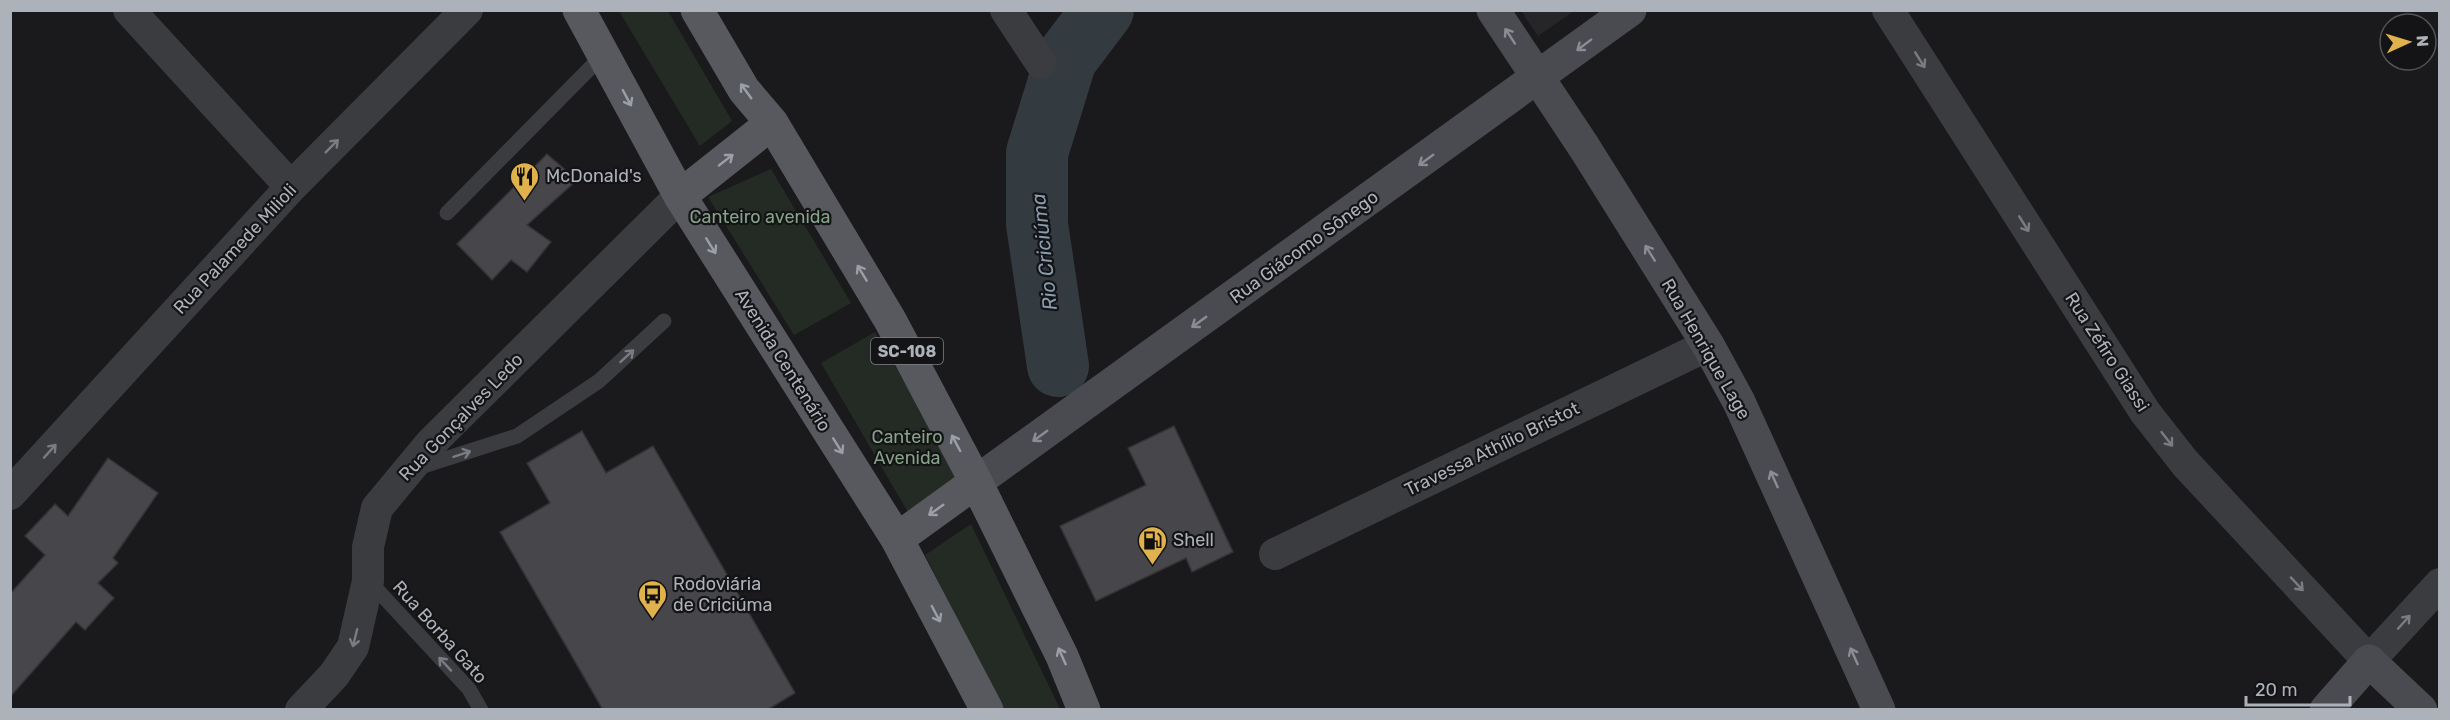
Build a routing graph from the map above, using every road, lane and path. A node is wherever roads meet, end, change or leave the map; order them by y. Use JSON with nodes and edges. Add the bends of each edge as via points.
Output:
{"nodes":[{"id":1,"x":129,"y":10,"type":"edge"},
{"id":2,"x":467,"y":10,"type":"edge"},
{"id":3,"x":579,"y":10,"type":"edge"},
{"id":4,"x":697,"y":10,"type":"edge"},
{"id":5,"x":1006,"y":10,"type":"edge"},
{"id":6,"x":1492,"y":10,"type":"edge"},
{"id":7,"x":1630,"y":10,"type":"edge"},
{"id":8,"x":1888,"y":10,"type":"edge"},
{"id":9,"x":604,"y":54,"type":"junction"},
{"id":10,"x":1041,"y":63,"type":"dead end"},
{"id":11,"x":1538,"y":79,"type":"junction"},
{"id":12,"x":772,"y":123,"type":"junction"},
{"id":13,"x":291,"y":187,"type":"junction"},
{"id":14,"x":680,"y":196,"type":"junction"},
{"id":15,"x":447,"y":213,"type":"dead end"},
{"id":16,"x":664,"y":321,"type":"dead end"},
{"id":17,"x":1708,"y":345,"type":"junction"},
{"id":18,"x":406,"y":472,"type":"junction"},
{"id":19,"x":976,"y":482,"type":"junction"},
{"id":20,"x":10,"y":494,"type":"edge"},
{"id":21,"x":897,"y":538,"type":"junction"},
{"id":22,"x":1275,"y":554,"type":"dead end"},
{"id":23,"x":368,"y":581,"type":"junction"},
{"id":24,"x":2439,"y":584,"type":"edge"},
{"id":25,"x":2369,"y":662,"type":"junction"},
{"id":26,"x":302,"y":710,"type":"edge"},
{"id":27,"x":482,"y":710,"type":"edge"},
{"id":28,"x":987,"y":710,"type":"edge"},
{"id":29,"x":1084,"y":710,"type":"edge"},
{"id":30,"x":1879,"y":710,"type":"edge"},
{"id":31,"x":2326,"y":710,"type":"edge"},
{"id":32,"x":2421,"y":710,"type":"edge"}],
"edges":[{"from":1,"to":13,"type":"street"},
{"from":13,"to":2,"type":"street","name":"Rua Palamede Milioli","one_way":true},
{"from":3,"to":9,"type":"main road","name":"Avenida Centenário"},
{"from":12,"to":4,"type":"main road","number":"SC-108","one_way":true,"via":[[744,90]]},
{"from":5,"to":10,"type":"street"},
{"from":11,"to":6,"type":"main road","name":"Rua Henrique Lage","one_way":true},
{"from":7,"to":11,"type":"main road","name":"Rua Giácomo Sônego","one_way":true},
{"from":8,"to":25,"type":"street","name":"Rua Zéfiro Giassi","one_way":true,"via":[[2145,412],[2185,463]]},
{"from":9,"to":14,"type":"main road","name":"Avenida Centenário","one_way":true},
{"from":9,"to":15,"type":"lane"},
{"from":17,"to":11,"type":"main road","name":"Rua Henrique Lage","one_way":true},
{"from":11,"to":19,"type":"main road","name":"Rua Giácomo Sônego","one_way":true},
{"from":14,"to":12,"type":"main road","one_way":true},
{"from":19,"to":12,"type":"main road","number":"SC-108","one_way":true,"via":[[890,320]]},
{"from":20,"to":13,"type":"street","name":"Rua Palamede Milioli","one_way":true},
{"from":14,"to":18,"type":"street","name":"Rua Gonçalves Ledo"},
{"from":14,"to":21,"type":"main road","name":"Avenida Centenário","one_way":true},
{"from":18,"to":16,"type":"lane","one_way":true,"via":[[517,436],[599,381]]},
{"from":17,"to":22,"type":"street","name":"Travessa Athílio Bristot"},
{"from":30,"to":17,"type":"main road","name":"Rua Henrique Lage","one_way":true,"via":[[1739,402]]},
{"from":18,"to":23,"type":"street","name":"Rua Gonçalves Ledo","via":[[377,508],[368,547]]},
{"from":19,"to":21,"type":"main road","one_way":true},
{"from":29,"to":19,"type":"main road","number":"SC-108","one_way":true,"via":[[1062,656]]},
{"from":21,"to":28,"type":"main road","name":"Avenida Centenário","one_way":true},
{"from":23,"to":26,"type":"street","name":"Rua Gonçalves Ledo","one_way":true,"via":[[353,647]]},
{"from":27,"to":23,"type":"lane","name":"Rua Borba Gato","one_way":true,"via":[[469,689]]},
{"from":25,"to":24,"type":"street","one_way":true},
{"from":25,"to":31,"type":"main road"},
{"from":25,"to":32,"type":"main road"}]}
